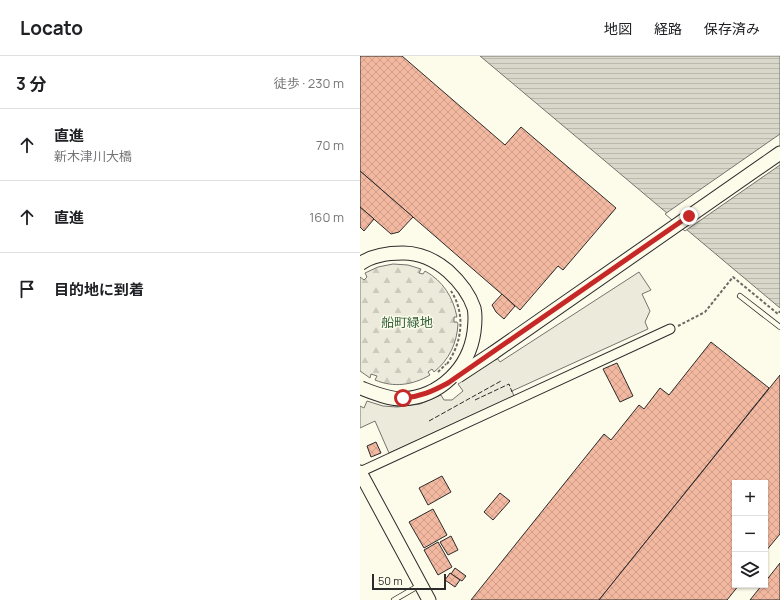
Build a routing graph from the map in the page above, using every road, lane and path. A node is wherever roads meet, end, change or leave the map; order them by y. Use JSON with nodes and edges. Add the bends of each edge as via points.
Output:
{"nodes":[{"id":1,"x":780,"y":153,"type":"edge"},
{"id":2,"x":360,"y":264,"type":"edge"},
{"id":3,"x":740,"y":296,"type":"dead end"},
{"id":4,"x":780,"y":310,"type":"edge"},
{"id":5,"x":459,"y":314,"type":"dead end"},
{"id":6,"x":684,"y":323,"type":"dead end"},
{"id":7,"x":780,"y":327,"type":"edge"},
{"id":8,"x":670,"y":329,"type":"dead end"},
{"id":9,"x":435,"y":375,"type":"dead end"},
{"id":10,"x":360,"y":388,"type":"edge"},
{"id":11,"x":360,"y":472,"type":"edge"},
{"id":12,"x":420,"y":585,"type":"junction"},
{"id":13,"x":394,"y":600,"type":"edge"},
{"id":14,"x":429,"y":600,"type":"edge"}],
"edges":[{"from":1,"to":10,"type":"street","bridge":true,"via":[[443,386],[416,397],[403,398]]},
{"from":2,"to":10,"type":"street","bridge":true,"via":[[372,257],[386,254],[407,254],[426,261],[439,268],[462,292],[472,321],[468,347],[460,365],[448,379],[427,393],[397,400],[383,398]]},
{"from":2,"to":10,"type":"street","bridge":true,"via":[[376,256],[390,253],[422,256],[443,267],[466,291],[476,320],[472,346],[464,364],[452,378],[431,392],[401,399]]},
{"from":3,"to":7,"type":"lane"},
{"from":4,"to":6,"type":"path","via":[[778,314],[733,277],[705,312]]},
{"from":5,"to":9,"type":"path","via":[[454,299],[448,288],[455,298],[458,310],[459,335],[452,356]]},
{"from":8,"to":11,"type":"street"},
{"from":11,"to":12,"type":"street"},
{"from":12,"to":13,"type":"lane"},
{"from":12,"to":14,"type":"street"}]}
